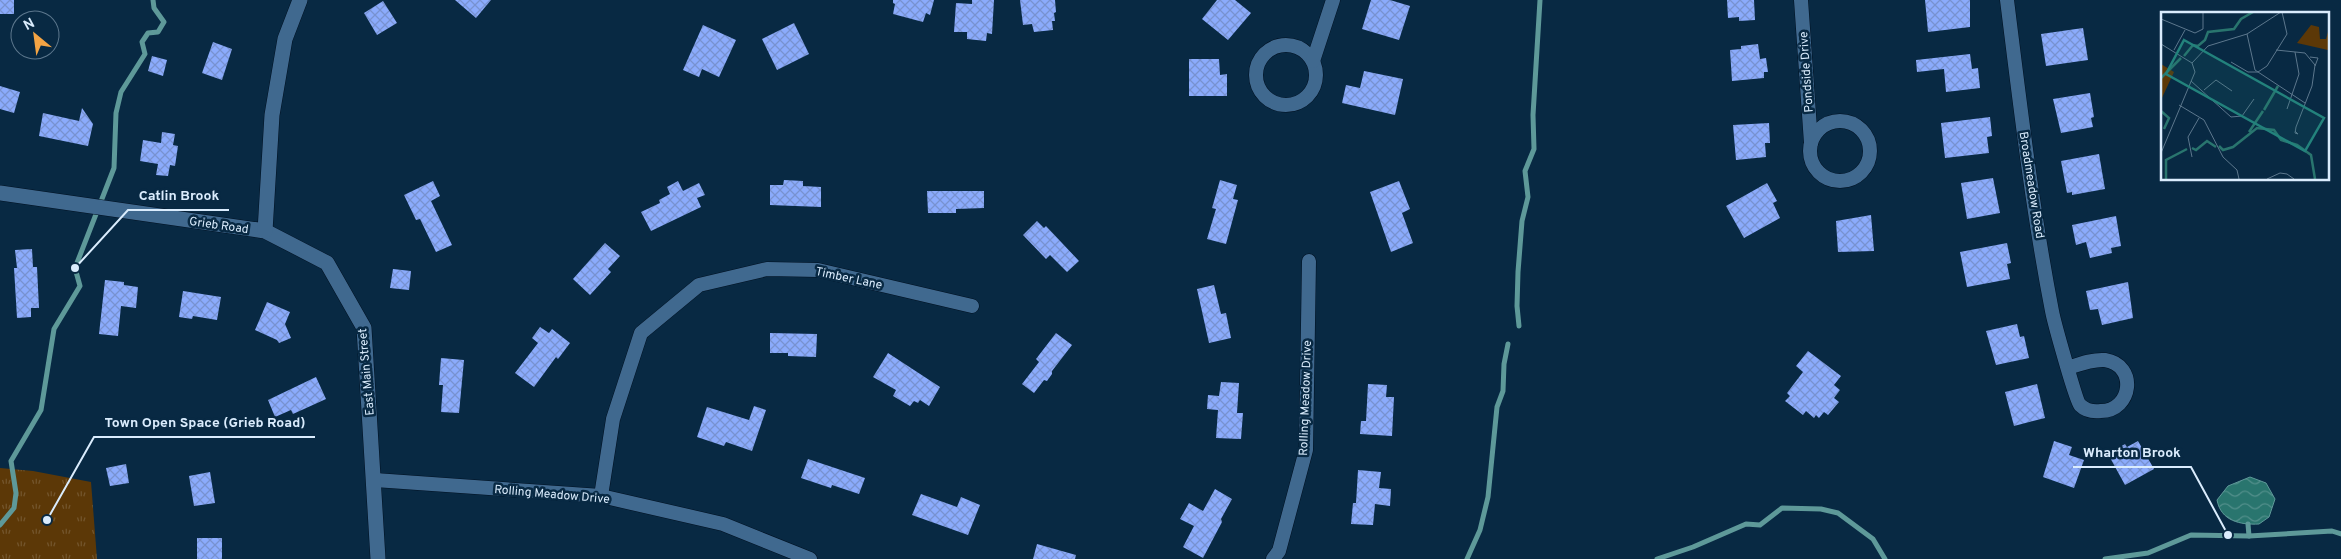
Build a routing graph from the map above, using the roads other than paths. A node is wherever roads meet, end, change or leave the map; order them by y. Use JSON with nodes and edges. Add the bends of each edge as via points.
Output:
{"nodes":[{"id":1,"x":300,"y":0,"type":"edge"},
{"id":2,"x":1332,"y":0,"type":"edge"},
{"id":3,"x":1801,"y":0,"type":"edge"},
{"id":4,"x":2007,"y":0,"type":"edge"},
{"id":5,"x":1313,"y":62,"type":"junction"},
{"id":6,"x":1811,"y":143,"type":"junction"},
{"id":7,"x":0,"y":193,"type":"edge"},
{"id":8,"x":265,"y":231,"type":"junction"},
{"id":9,"x":1309,"y":261,"type":"dead end"},
{"id":10,"x":972,"y":306,"type":"dead end"},
{"id":11,"x":2068,"y":368,"type":"junction"},
{"id":12,"x":375,"y":480,"type":"junction"},
{"id":13,"x":601,"y":496,"type":"junction"},
{"id":14,"x":378,"y":559,"type":"edge"},
{"id":15,"x":810,"y":559,"type":"edge"},
{"id":16,"x":1273,"y":559,"type":"edge"}],
"edges":[{"from":1,"to":8,"type":"main road","name":"Grieb Road","via":[[285,39],[272,114]]},
{"from":2,"to":5,"type":"street"},
{"from":3,"to":6,"type":"street","name":"Pondside Drive"},
{"from":4,"to":11,"type":"street","name":"Broadmeadow Road","via":[[2026,151],[2052,313]]},
{"from":5,"to":5,"type":"street","via":[[1299,48],[1281,46],[1272,49],[1264,55],[1257,69],[1262,93],[1279,104],[1299,102],[1312,89],[1316,70]]},
{"from":6,"to":6,"type":"street","name":"Pondside Drive","via":[[1812,164],[1826,178],[1847,181],[1856,177],[1869,162],[1870,142],[1859,126],[1850,122],[1840,120],[1822,126]]},
{"from":7,"to":8,"type":"main road","name":"Grieb Road"},
{"from":8,"to":12,"type":"main road","name":"East Main Street","via":[[327,264],[364,328]]},
{"from":9,"to":16,"type":"street","name":"Rolling Meadow Drive","via":[[1306,450],[1280,551]]},
{"from":10,"to":13,"type":"street","name":"Timber Lane","via":[[818,270],[767,269],[699,285],[641,333],[613,419]]},
{"from":11,"to":11,"type":"street","name":"Broadmeadow Road","via":[[2079,404],[2091,412],[2108,411],[2125,398],[2128,389],[2126,374],[2120,366],[2093,361]]},
{"from":12,"to":13,"type":"street","name":"Rolling Meadow Drive"},
{"from":12,"to":14,"type":"main road","name":"East Main Street"},
{"from":13,"to":15,"type":"street","name":"Rolling Meadow Drive","via":[[724,524]]}]}
